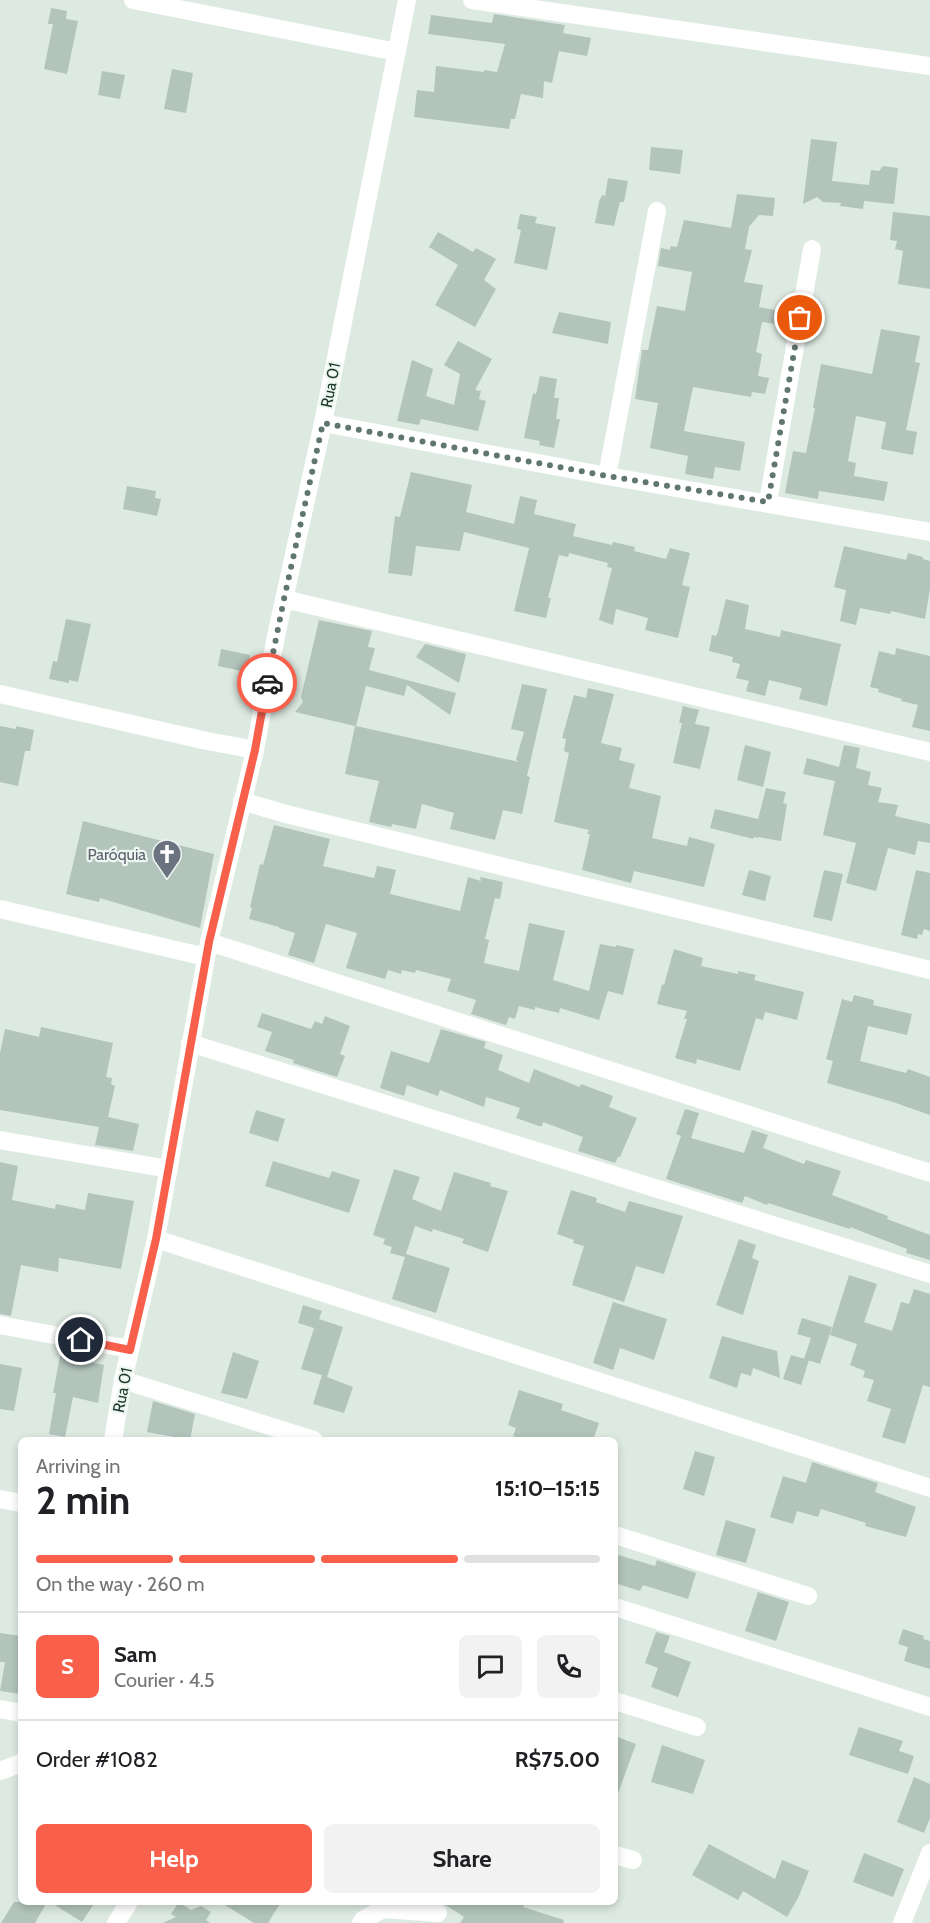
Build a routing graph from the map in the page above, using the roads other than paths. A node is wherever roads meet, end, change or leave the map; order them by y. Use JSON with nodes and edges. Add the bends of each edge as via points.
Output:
{"nodes":[{"id":1,"x":133,"y":0,"type":"edge"},
{"id":2,"x":407,"y":0,"type":"edge"},
{"id":3,"x":472,"y":0,"type":"edge"},
{"id":4,"x":397,"y":52,"type":"junction"},
{"id":5,"x":930,"y":66,"type":"edge"},
{"id":6,"x":657,"y":212,"type":"dead end"},
{"id":7,"x":812,"y":249,"type":"dead end"},
{"id":8,"x":323,"y":423,"type":"junction"},
{"id":9,"x":607,"y":476,"type":"junction"},
{"id":10,"x":768,"y":502,"type":"junction"},
{"id":11,"x":930,"y":532,"type":"edge"},
{"id":12,"x":284,"y":599,"type":"junction"},
{"id":13,"x":0,"y":694,"type":"edge"},
{"id":14,"x":255,"y":750,"type":"junction"},
{"id":15,"x":930,"y":752,"type":"edge"},
{"id":16,"x":243,"y":801,"type":"junction"},
{"id":17,"x":0,"y":909,"type":"edge"},
{"id":18,"x":207,"y":950,"type":"junction"},
{"id":19,"x":930,"y":970,"type":"edge"},
{"id":20,"x":190,"y":1042,"type":"junction"},
{"id":21,"x":0,"y":1140,"type":"edge"},
{"id":22,"x":169,"y":1169,"type":"junction"},
{"id":23,"x":930,"y":1173,"type":"edge"},
{"id":24,"x":156,"y":1239,"type":"junction"},
{"id":25,"x":930,"y":1274,"type":"edge"},
{"id":26,"x":0,"y":1325,"type":"edge"},
{"id":27,"x":130,"y":1350,"type":"junction"},
{"id":28,"x":123,"y":1380,"type":"junction"},
{"id":29,"x":114,"y":1437,"type":"edge"},
{"id":30,"x":304,"y":1437,"type":"edge"},
{"id":31,"x":930,"y":1488,"type":"edge"},
{"id":32,"x":0,"y":1499,"type":"edge"},
{"id":33,"x":18,"y":1502,"type":"edge"},
{"id":34,"x":618,"y":1536,"type":"edge"},
{"id":35,"x":808,"y":1596,"type":"dead end"},
{"id":36,"x":618,"y":1607,"type":"edge"},
{"id":37,"x":618,"y":1702,"type":"edge"},
{"id":38,"x":930,"y":1707,"type":"edge"},
{"id":39,"x":0,"y":1709,"type":"edge"},
{"id":40,"x":18,"y":1712,"type":"edge"},
{"id":41,"x":698,"y":1727,"type":"dead end"},
{"id":42,"x":18,"y":1764,"type":"edge"},
{"id":43,"x":0,"y":1771,"type":"edge"},
{"id":44,"x":930,"y":1853,"type":"edge"},
{"id":45,"x":618,"y":1856,"type":"edge"},
{"id":46,"x":633,"y":1860,"type":"dead end"},
{"id":47,"x":127,"y":1905,"type":"edge"},
{"id":48,"x":438,"y":1913,"type":"dead end"},
{"id":49,"x":116,"y":1923,"type":"edge"},
{"id":50,"x":361,"y":1923,"type":"edge"},
{"id":51,"x":902,"y":1923,"type":"edge"}],
"edges":[{"from":1,"to":4,"type":"street"},
{"from":2,"to":4,"type":"street","name":"Rua 01"},
{"from":3,"to":5,"type":"street"},
{"from":4,"to":8,"type":"street","name":"Rua 01"},
{"from":6,"to":9,"type":"street"},
{"from":7,"to":10,"type":"street"},
{"from":8,"to":9,"type":"street"},
{"from":8,"to":12,"type":"street","name":"Rua 01"},
{"from":9,"to":10,"type":"street"},
{"from":10,"to":11,"type":"street"},
{"from":12,"to":14,"type":"street","name":"Rua 01"},
{"from":12,"to":15,"type":"street"},
{"from":13,"to":14,"type":"street"},
{"from":14,"to":16,"type":"street","name":"Rua 01"},
{"from":16,"to":18,"type":"street","name":"Rua 01"},
{"from":16,"to":19,"type":"street"},
{"from":17,"to":18,"type":"street"},
{"from":18,"to":20,"type":"street","name":"Rua 01"},
{"from":18,"to":23,"type":"street"},
{"from":20,"to":22,"type":"street","name":"Rua 01"},
{"from":20,"to":25,"type":"street"},
{"from":21,"to":22,"type":"street"},
{"from":22,"to":24,"type":"street","name":"Rua 01"},
{"from":24,"to":27,"type":"street","name":"Rua 01"},
{"from":24,"to":31,"type":"street"},
{"from":26,"to":27,"type":"street"},
{"from":27,"to":28,"type":"street","name":"Rua 01"},
{"from":28,"to":29,"type":"street","name":"Rua 01"},
{"from":28,"to":30,"type":"street"},
{"from":32,"to":33,"type":"street"},
{"from":34,"to":35,"type":"street"},
{"from":36,"to":38,"type":"street"},
{"from":37,"to":41,"type":"street"},
{"from":39,"to":40,"type":"street"},
{"from":42,"to":43,"type":"street"},
{"from":44,"to":51,"type":"street"},
{"from":45,"to":46,"type":"street"},
{"from":47,"to":49,"type":"street"},
{"from":48,"to":50,"type":"street","via":[[383,1909]]}]}
